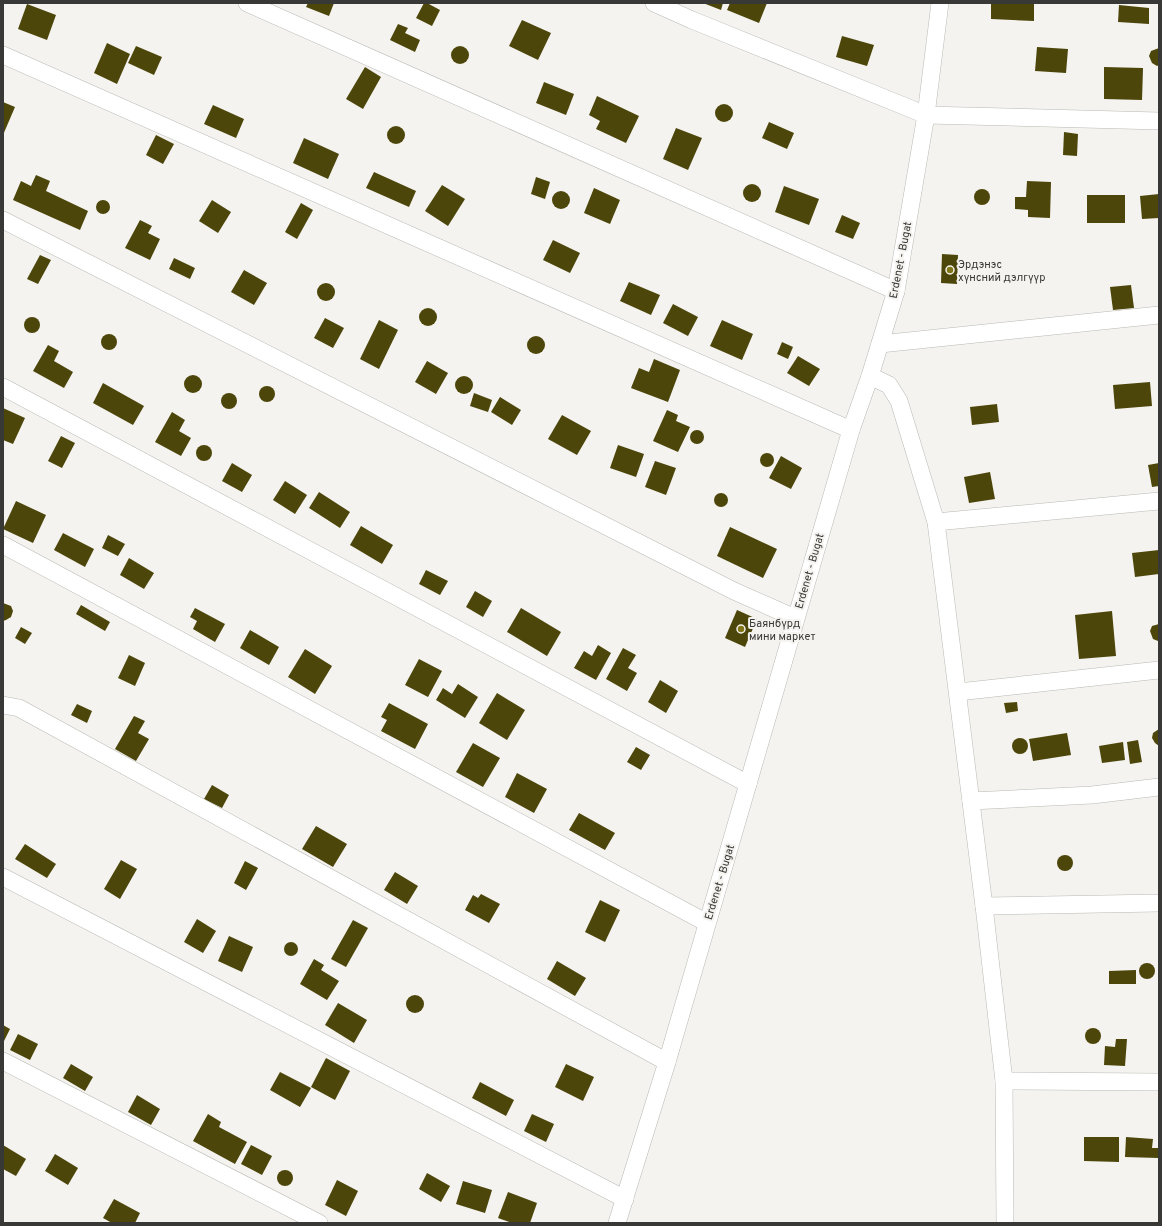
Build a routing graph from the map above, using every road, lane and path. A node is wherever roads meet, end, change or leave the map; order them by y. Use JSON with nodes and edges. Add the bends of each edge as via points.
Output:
{"nodes":[{"id":1,"x":247,"y":3,"type":"edge"},
{"id":2,"x":654,"y":3,"type":"edge"},
{"id":3,"x":940,"y":3,"type":"edge"},
{"id":4,"x":3,"y":55,"type":"edge"},
{"id":5,"x":926,"y":115,"type":"junction"},
{"id":6,"x":1159,"y":121,"type":"edge"},
{"id":7,"x":3,"y":220,"type":"edge"},
{"id":8,"x":896,"y":291,"type":"junction"},
{"id":9,"x":1159,"y":315,"type":"edge"},
{"id":10,"x":880,"y":344,"type":"junction"},
{"id":11,"x":870,"y":376,"type":"junction"},
{"id":12,"x":3,"y":387,"type":"edge"},
{"id":13,"x":851,"y":430,"type":"junction"},
{"id":14,"x":1159,"y":501,"type":"edge"},
{"id":15,"x":936,"y":522,"type":"junction"},
{"id":16,"x":3,"y":545,"type":"edge"},
{"id":17,"x":795,"y":618,"type":"junction"},
{"id":18,"x":1159,"y":670,"type":"edge"},
{"id":19,"x":958,"y":692,"type":"junction"},
{"id":20,"x":3,"y":705,"type":"edge"},
{"id":21,"x":748,"y":784,"type":"junction"},
{"id":22,"x":1159,"y":787,"type":"edge"},
{"id":23,"x":971,"y":801,"type":"junction"},
{"id":24,"x":3,"y":877,"type":"edge"},
{"id":25,"x":1159,"y":903,"type":"edge"},
{"id":26,"x":984,"y":906,"type":"junction"},
{"id":27,"x":707,"y":923,"type":"junction"},
{"id":28,"x":3,"y":1061,"type":"edge"},
{"id":29,"x":667,"y":1062,"type":"junction"},
{"id":30,"x":1004,"y":1081,"type":"junction"},
{"id":31,"x":1159,"y":1082,"type":"edge"},
{"id":32,"x":625,"y":1199,"type":"junction"},
{"id":33,"x":319,"y":1223,"type":"edge"},
{"id":34,"x":617,"y":1223,"type":"edge"},
{"id":35,"x":1005,"y":1223,"type":"edge"}],
"edges":[{"from":1,"to":8,"type":"street"},
{"from":2,"to":5,"type":"street"},
{"from":3,"to":5,"type":"street","name":"Erdenet - Bugat"},
{"from":4,"to":13,"type":"street"},
{"from":5,"to":6,"type":"street"},
{"from":5,"to":8,"type":"street","name":"Erdenet - Bugat"},
{"from":7,"to":17,"type":"street","via":[[734,591]]},
{"from":8,"to":10,"type":"street","name":"Erdenet - Bugat"},
{"from":9,"to":10,"type":"street"},
{"from":10,"to":11,"type":"street","name":"Erdenet - Bugat"},
{"from":11,"to":13,"type":"street","name":"Erdenet - Bugat"},
{"from":11,"to":15,"type":"street","via":[[889,385],[899,401]]},
{"from":12,"to":21,"type":"street"},
{"from":13,"to":17,"type":"street","name":"Erdenet - Bugat"},
{"from":14,"to":15,"type":"street"},
{"from":15,"to":19,"type":"street"},
{"from":16,"to":27,"type":"street"},
{"from":17,"to":21,"type":"street","name":"Erdenet - Bugat"},
{"from":18,"to":19,"type":"street"},
{"from":19,"to":23,"type":"street"},
{"from":20,"to":29,"type":"street","via":[[19,708]]},
{"from":21,"to":27,"type":"street","name":"Erdenet - Bugat"},
{"from":22,"to":23,"type":"street","via":[[1092,795]]},
{"from":23,"to":26,"type":"street"},
{"from":24,"to":32,"type":"street"},
{"from":25,"to":26,"type":"street"},
{"from":26,"to":30,"type":"street"},
{"from":27,"to":29,"type":"street","name":"Erdenet - Bugat"},
{"from":28,"to":33,"type":"street"},
{"from":29,"to":32,"type":"street","name":"Erdenet - Bugat"},
{"from":30,"to":31,"type":"street"},
{"from":30,"to":35,"type":"street"},
{"from":32,"to":34,"type":"street","name":"Erdenet - Bugat"}]}
